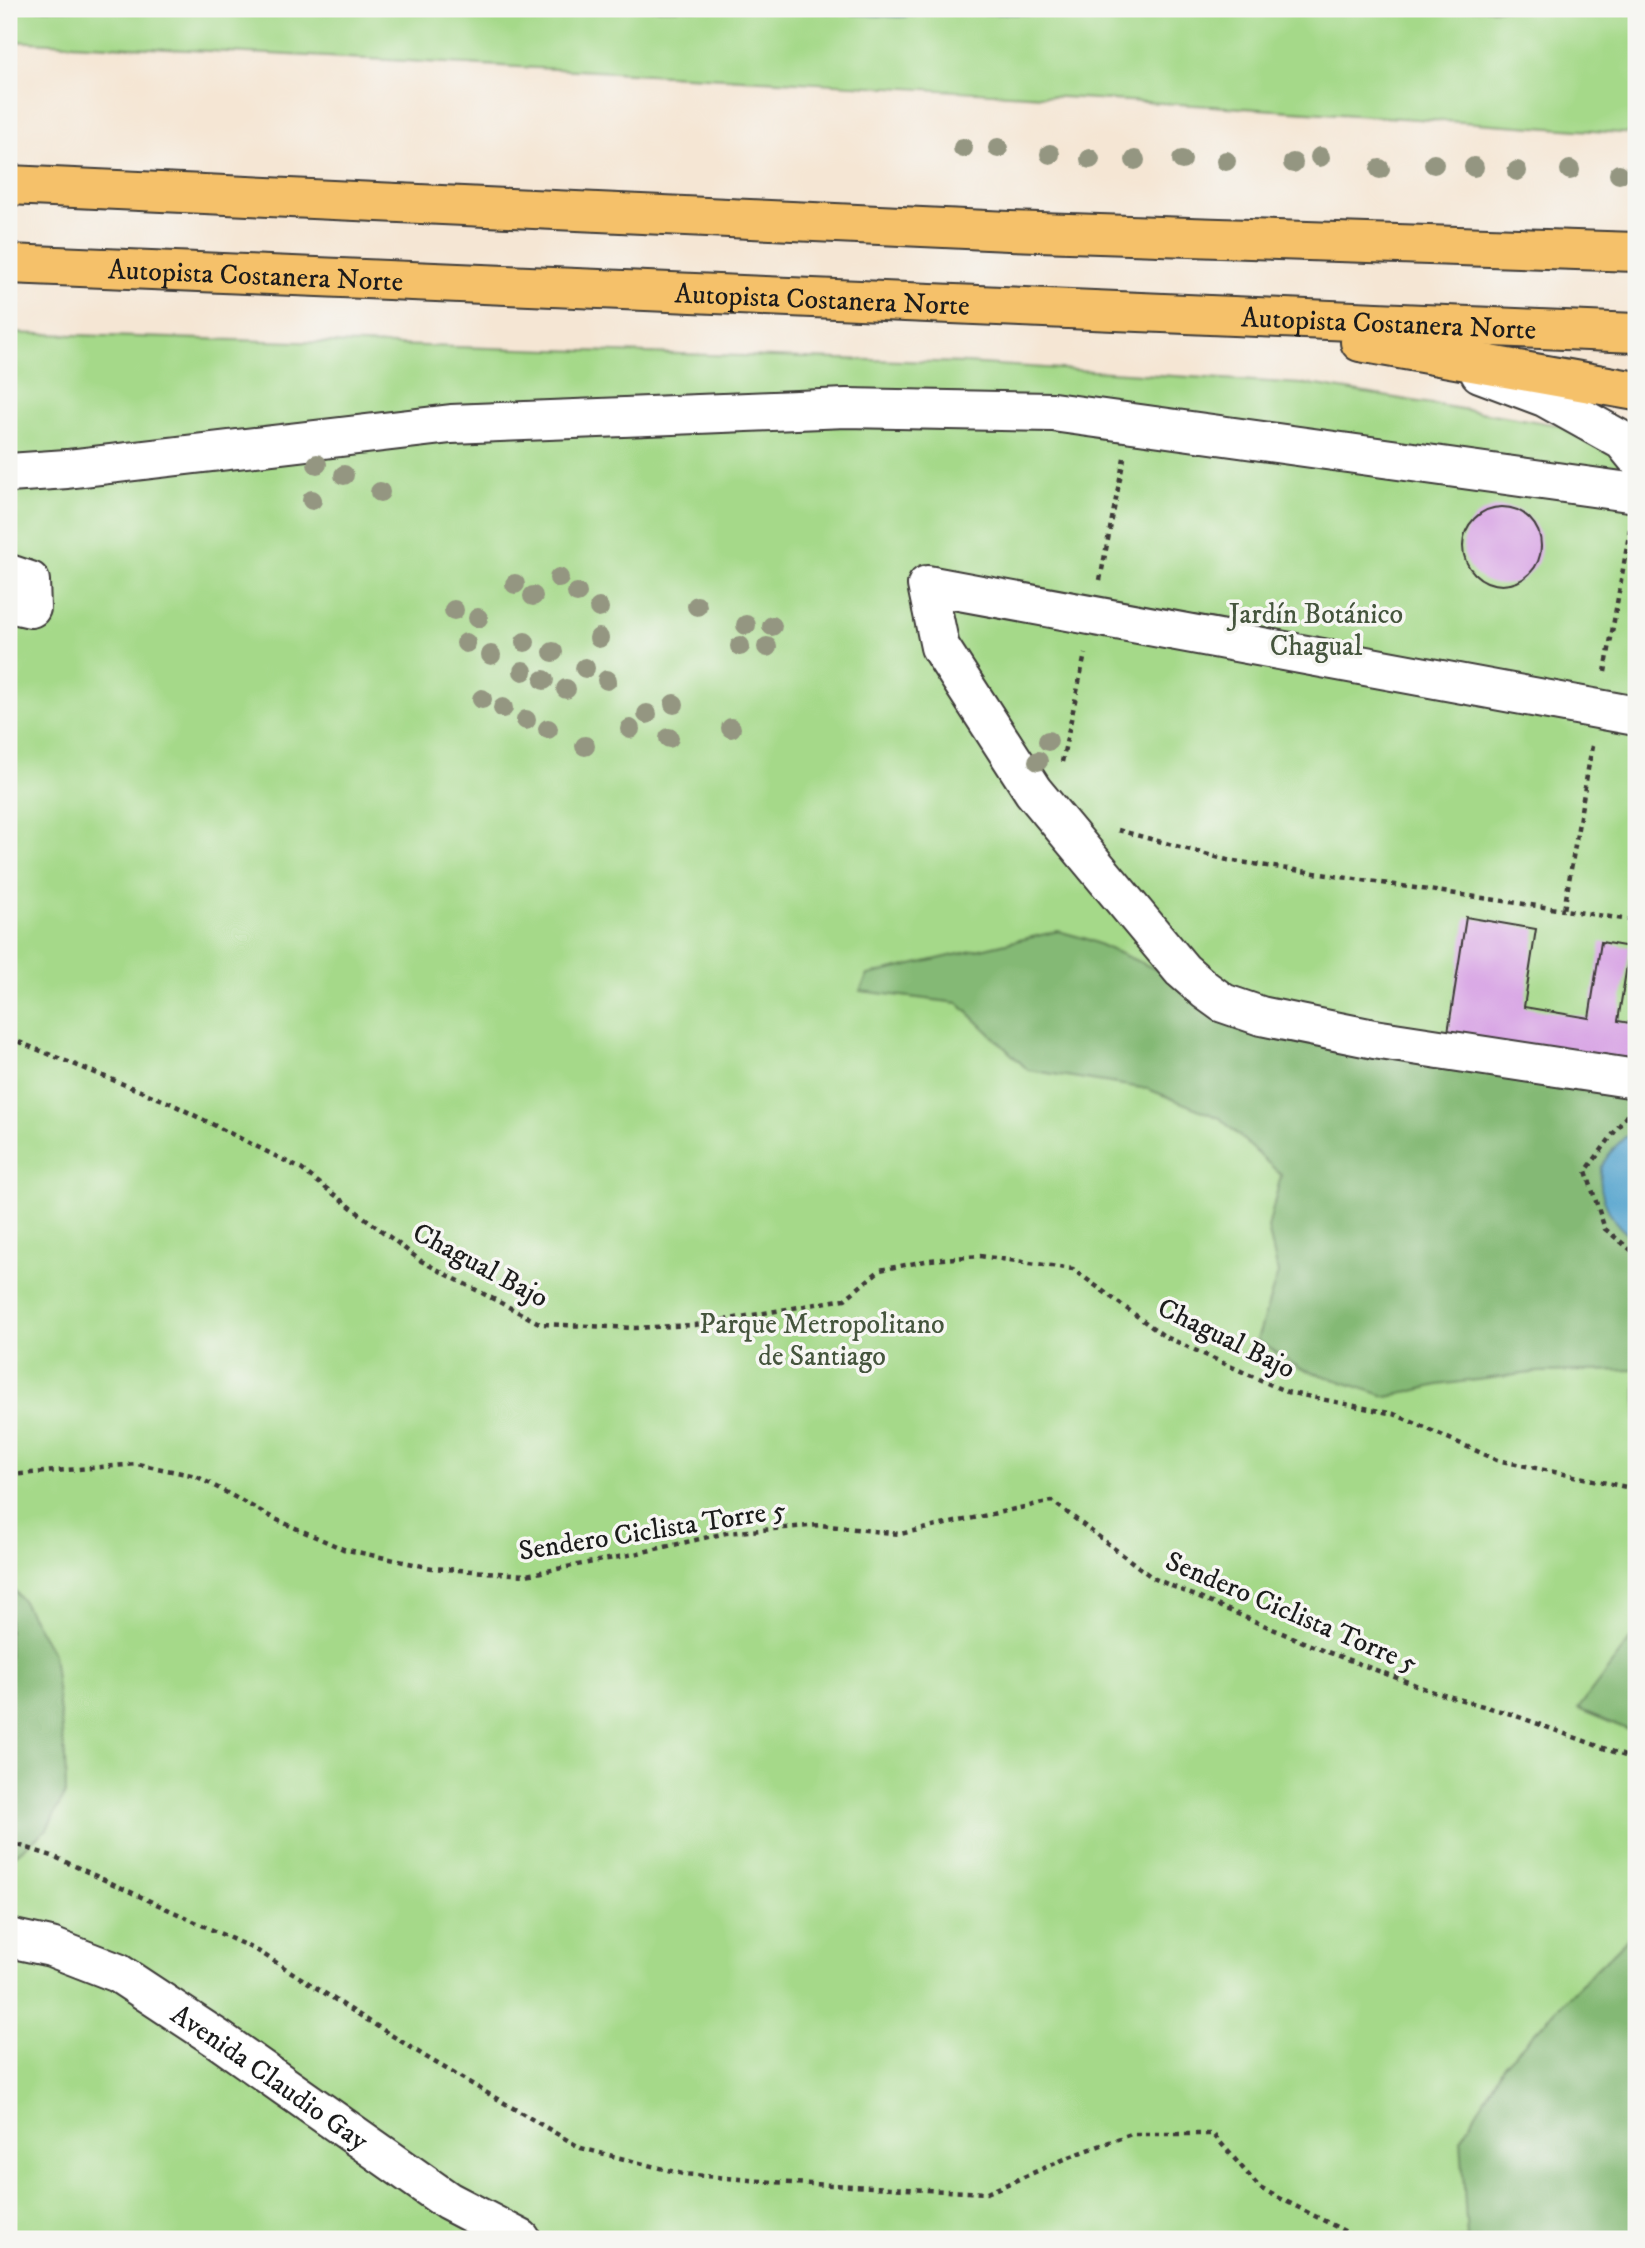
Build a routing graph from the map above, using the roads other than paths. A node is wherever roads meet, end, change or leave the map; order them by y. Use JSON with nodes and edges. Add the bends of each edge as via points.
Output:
{"nodes":[{"id":1,"x":9,"y":185,"type":"edge"},
{"id":2,"x":1636,"y":252,"type":"edge"},
{"id":3,"x":9,"y":264,"type":"edge"},
{"id":4,"x":1230,"y":317,"type":"junction"},
{"id":5,"x":1636,"y":333,"type":"edge"},
{"id":6,"x":1439,"y":357,"type":"junction"},
{"id":7,"x":1636,"y":391,"type":"edge"},
{"id":8,"x":1636,"y":457,"type":"edge"},
{"id":9,"x":9,"y":473,"type":"edge"},
{"id":10,"x":1636,"y":493,"type":"edge"},
{"id":11,"x":9,"y":574,"type":"edge"},
{"id":12,"x":9,"y":603,"type":"edge"},
{"id":13,"x":1636,"y":716,"type":"edge"},
{"id":14,"x":1635,"y":1093,"type":"edge"},
{"id":15,"x":9,"y":1938,"type":"edge"},
{"id":16,"x":521,"y":2239,"type":"edge"}],
"edges":[{"from":1,"to":2,"type":"highway","via":[[995,230]]},
{"from":3,"to":4,"type":"highway","name":"Autopista Costanera Norte"},
{"from":4,"to":5,"type":"highway","name":"Autopista Costanera Norte"},
{"from":4,"to":6,"type":"highway"},
{"from":6,"to":7,"type":"highway"},
{"from":6,"to":8,"type":"street","via":[[1544,397],[1623,441]]},
{"from":9,"to":10,"type":"street","via":[[451,424],[846,408],[1053,412]]},
{"from":11,"to":12,"type":"street","via":[[30,582],[31,608]]},
{"from":13,"to":14,"type":"street","via":[[927,585],[940,647],[1033,791],[1182,970],[1223,1003],[1261,1016]]},
{"from":15,"to":16,"type":"street","name":"Avenida Claudio Gay","via":[[51,1947],[118,1973],[448,2201]]}]}
